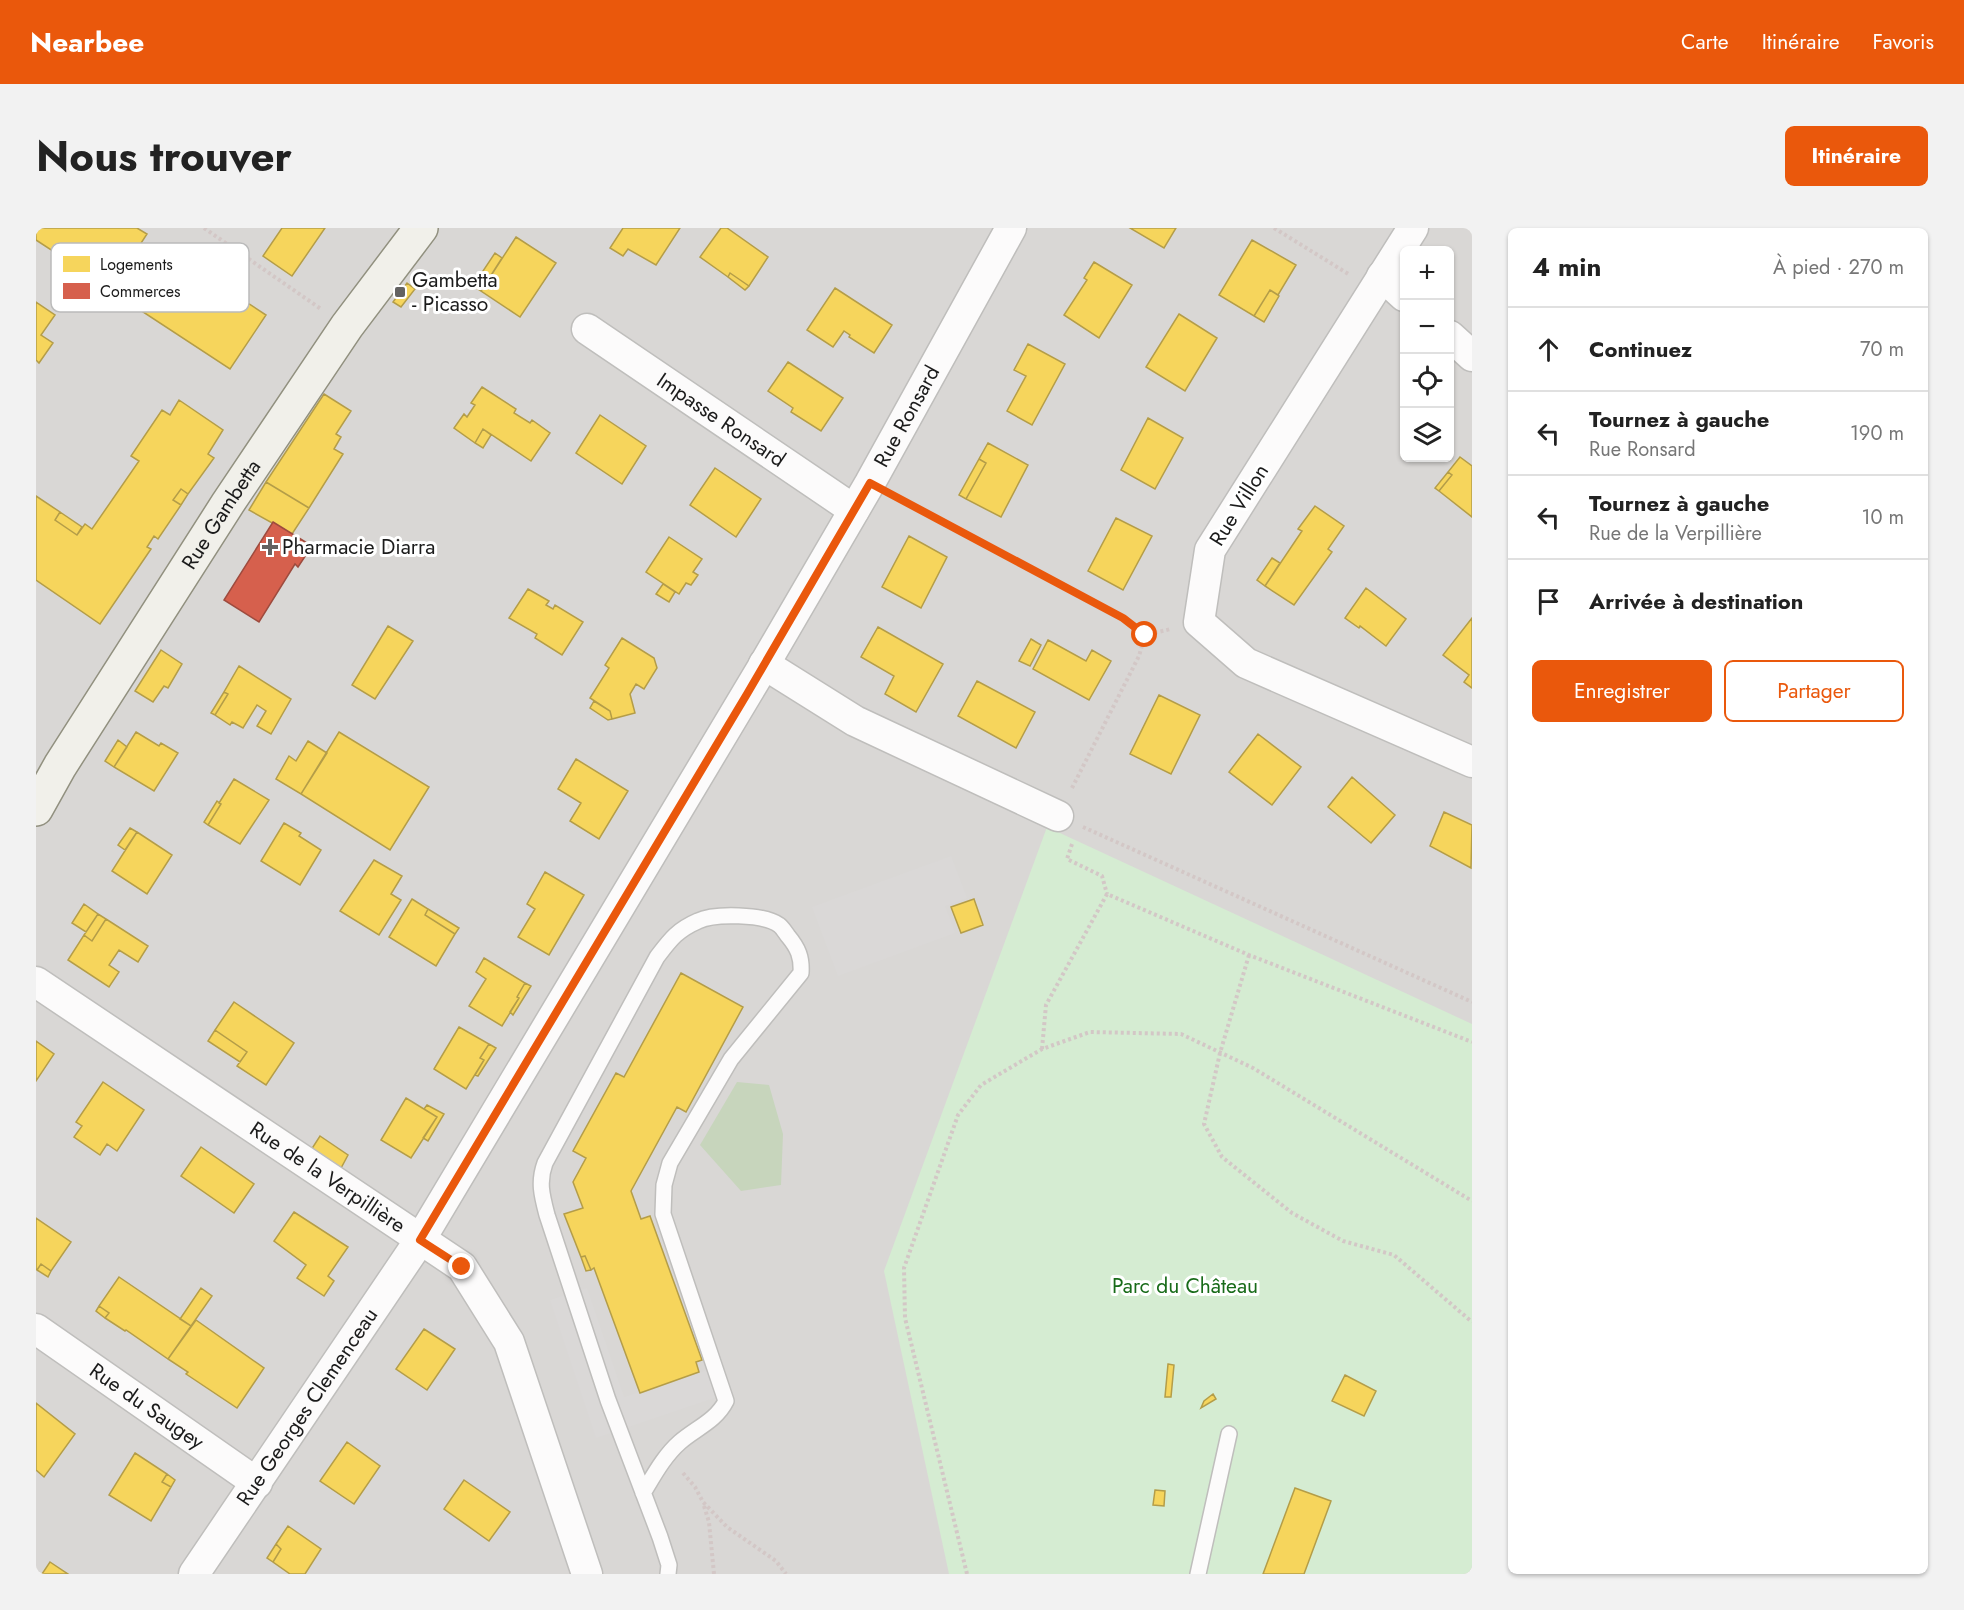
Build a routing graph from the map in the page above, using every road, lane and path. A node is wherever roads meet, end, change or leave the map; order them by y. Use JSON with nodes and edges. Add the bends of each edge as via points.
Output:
{"nodes":[{"id":1,"x":204,"y":228,"type":"edge"},
{"id":2,"x":421,"y":228,"type":"edge"},
{"id":3,"x":1011,"y":228,"type":"edge"},
{"id":4,"x":1274,"y":228,"type":"edge"},
{"id":5,"x":1413,"y":228,"type":"edge"},
{"id":6,"x":226,"y":243,"type":"edge"},
{"id":7,"x":249,"y":259,"type":"edge"},
{"id":8,"x":1378,"y":283,"type":"junction"},
{"id":9,"x":1400,"y":294,"type":"edge"},
{"id":10,"x":347,"y":326,"type":"junction"},
{"id":11,"x":587,"y":329,"type":"dead end"},
{"id":12,"x":1454,"y":340,"type":"edge"},
{"id":13,"x":1472,"y":356,"type":"edge"},
{"id":14,"x":870,"y":483,"type":"junction"},
{"id":15,"x":854,"y":510,"type":"junction"},
{"id":16,"x":1199,"y":622,"type":"junction"},
{"id":17,"x":1145,"y":635,"type":"junction"},
{"id":18,"x":764,"y":664,"type":"junction"},
{"id":19,"x":1472,"y":762,"type":"edge"},
{"id":20,"x":36,"y":809,"type":"edge"},
{"id":21,"x":1068,"y":820,"type":"junction"},
{"id":22,"x":1107,"y":894,"type":"junction"},
{"id":23,"x":1249,"y":955,"type":"junction"},
{"id":24,"x":36,"y":982,"type":"edge"},
{"id":25,"x":1472,"y":1002,"type":"edge"},
{"id":26,"x":1472,"y":1042,"type":"edge"},
{"id":27,"x":1042,"y":1049,"type":"junction"},
{"id":28,"x":1220,"y":1053,"type":"junction"},
{"id":29,"x":1472,"y":1201,"type":"edge"},
{"id":30,"x":420,"y":1240,"type":"junction"},
{"id":31,"x":1472,"y":1322,"type":"edge"},
{"id":32,"x":36,"y":1329,"type":"edge"},
{"id":33,"x":1229,"y":1434,"type":"dead end"},
{"id":34,"x":663,"y":1460,"type":"junction"},
{"id":35,"x":257,"y":1483,"type":"junction"},
{"id":36,"x":644,"y":1493,"type":"junction"},
{"id":37,"x":703,"y":1502,"type":"junction"},
{"id":38,"x":194,"y":1574,"type":"edge"},
{"id":39,"x":587,"y":1574,"type":"edge"},
{"id":40,"x":668,"y":1574,"type":"edge"},
{"id":41,"x":714,"y":1574,"type":"edge"},
{"id":42,"x":786,"y":1574,"type":"edge"},
{"id":43,"x":968,"y":1574,"type":"edge"},
{"id":44,"x":1198,"y":1574,"type":"edge"}],
"edges":[{"from":1,"to":6,"type":"path"},
{"from":2,"to":10,"type":"street","name":"Rue Gambetta"},
{"from":3,"to":14,"type":"street","name":"Rue Ronsard"},
{"from":4,"to":8,"type":"path"},
{"from":5,"to":8,"type":"street","name":"Rue Villon"},
{"from":7,"to":10,"type":"path"},
{"from":8,"to":9,"type":"street"},
{"from":8,"to":16,"type":"street","name":"Rue Villon","via":[[1210,550]]},
{"from":10,"to":20,"type":"street","name":"Rue Gambetta","via":[[228,503]]},
{"from":11,"to":15,"type":"street","name":"Impasse Ronsard"},
{"from":12,"to":13,"type":"street"},
{"from":14,"to":15,"type":"street","name":"Rue Ronsard"},
{"from":14,"to":17,"type":"path","via":[[1123,618]]},
{"from":15,"to":18,"type":"street","name":"Rue Ronsard"},
{"from":16,"to":17,"type":"path"},
{"from":16,"to":19,"type":"street","via":[[1246,663]]},
{"from":17,"to":21,"type":"path"},
{"from":18,"to":21,"type":"street","via":[[855,721]]},
{"from":18,"to":30,"type":"street","name":"Rue Ronsard"},
{"from":21,"to":22,"type":"path","via":[[1067,859],[1102,876]]},
{"from":21,"to":25,"type":"path"},
{"from":22,"to":23,"type":"path"},
{"from":22,"to":27,"type":"path","via":[[1046,1005]]},
{"from":23,"to":26,"type":"path"},
{"from":23,"to":28,"type":"path"},
{"from":24,"to":30,"type":"street","name":"Rue de la Verpillière"},
{"from":27,"to":28,"type":"path","via":[[1090,1032],[1181,1034]]},
{"from":27,"to":43,"type":"path","via":[[981,1086],[958,1114],[904,1268],[905,1318]]},
{"from":28,"to":29,"type":"path","via":[[1253,1068]]},
{"from":28,"to":31,"type":"path","via":[[1204,1124],[1221,1157],[1292,1213],[1343,1241],[1394,1255]]},
{"from":30,"to":35,"type":"street","name":"Rue Georges Clemenceau"},
{"from":30,"to":39,"type":"street","name":"Rue de la Verpillière","via":[[462,1267],[509,1342]]},
{"from":32,"to":35,"type":"street","name":"Rue du Saugey"},
{"from":33,"to":44,"type":"lane"},
{"from":34,"to":36,"type":"lane"},
{"from":34,"to":36,"type":"lane","via":[[680,1442],[721,1412],[726,1401],[663,1214],[670,1163],[731,1059],[801,973],[798,947],[778,924],[755,918],[716,916],[699,920],[673,935],[541,1174],[540,1190],[547,1215],[608,1400]]},
{"from":34,"to":37,"type":"path","via":[[676,1465]]},
{"from":35,"to":38,"type":"street","name":"Rue Georges Clemenceau"},
{"from":36,"to":40,"type":"lane","via":[[669,1565]]},
{"from":37,"to":41,"type":"path"},
{"from":37,"to":42,"type":"path","via":[[727,1527],[776,1561]]}]}
